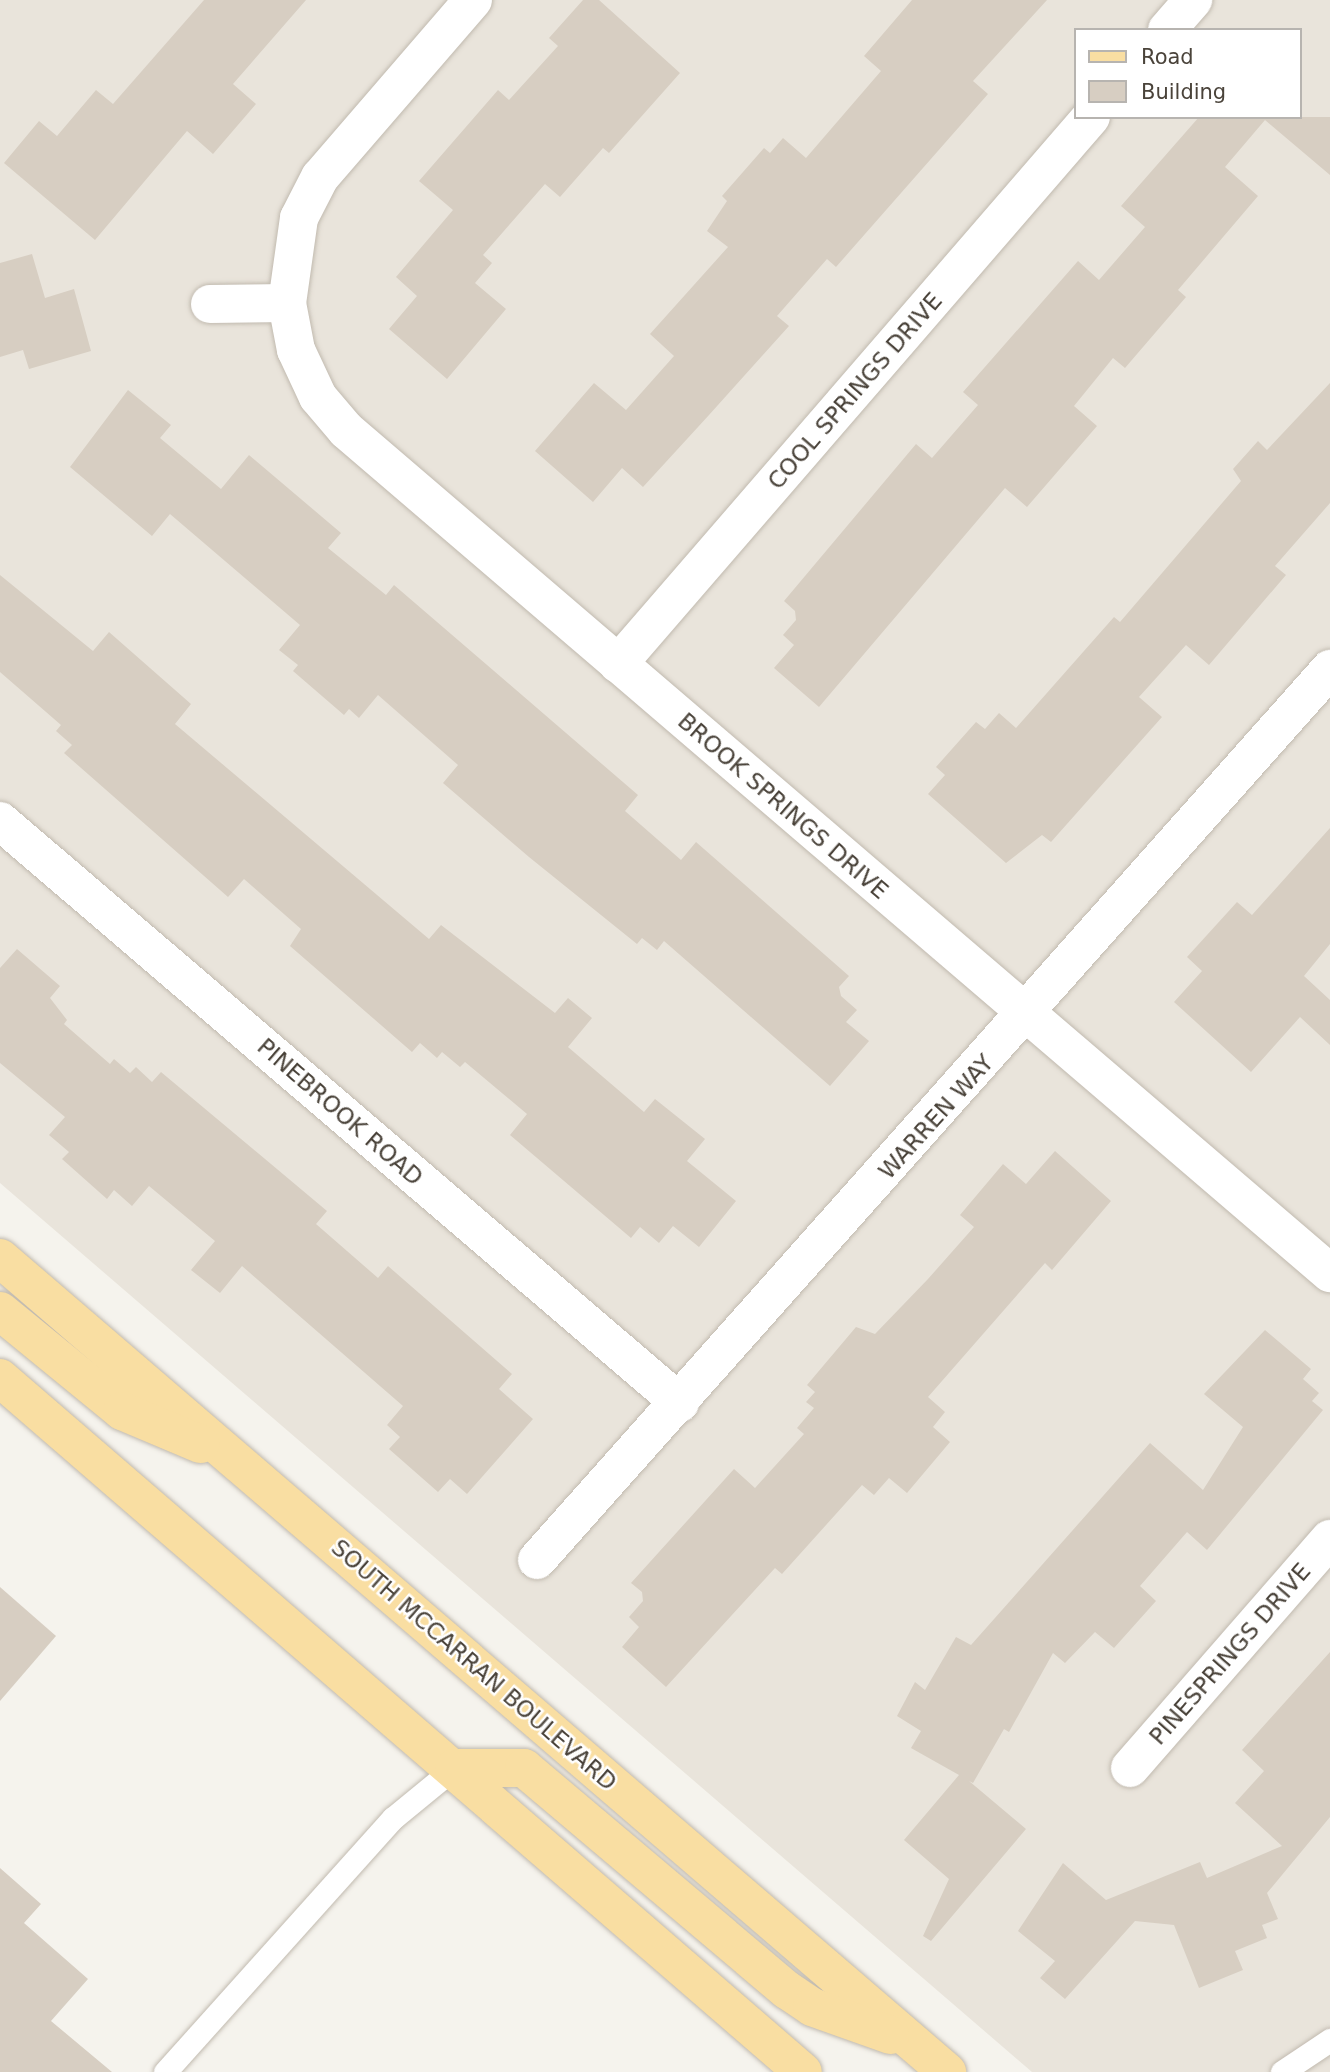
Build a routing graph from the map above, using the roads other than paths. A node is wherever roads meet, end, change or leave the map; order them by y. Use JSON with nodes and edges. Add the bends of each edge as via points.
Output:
{"nodes":[{"id":1,"x":473,"y":0,"type":"edge"},
{"id":2,"x":1193,"y":0,"type":"edge"},
{"id":3,"x":1169,"y":28,"type":"edge"},
{"id":4,"x":1089,"y":119,"type":"edge"},
{"id":5,"x":287,"y":303,"type":"junction"},
{"id":6,"x":210,"y":304,"type":"dead end"},
{"id":7,"x":618,"y":664,"type":"junction"},
{"id":8,"x":1330,"y":669,"type":"edge"},
{"id":9,"x":0,"y":821,"type":"edge"},
{"id":10,"x":1027,"y":1015,"type":"junction"},
{"id":11,"x":0,"y":1258,"type":"edge"},
{"id":12,"x":1330,"y":1273,"type":"edge"},
{"id":13,"x":0,"y":1311,"type":"edge"},
{"id":14,"x":0,"y":1378,"type":"edge"},
{"id":15,"x":680,"y":1403,"type":"junction"},
{"id":16,"x":234,"y":1458,"type":"junction"},
{"id":17,"x":1330,"y":1539,"type":"edge"},
{"id":18,"x":537,"y":1560,"type":"dead end"},
{"id":19,"x":454,"y":1768,"type":"junction"},
{"id":20,"x":1130,"y":1768,"type":"dead end"},
{"id":21,"x":1330,"y":2040,"type":"edge"},
{"id":22,"x":915,"y":2045,"type":"junction"},
{"id":23,"x":165,"y":2072,"type":"edge"},
{"id":24,"x":803,"y":2072,"type":"edge"},
{"id":25,"x":947,"y":2072,"type":"edge"},
{"id":26,"x":1282,"y":2072,"type":"edge"}],
"edges":[{"from":1,"to":5,"type":"street","name":"BROOK SPRINGS DRIVE","via":[[320,177],[299,218]]},
{"from":2,"to":3,"type":"street"},
{"from":4,"to":7,"type":"street","name":"COOL SPRINGS DRIVE"},
{"from":5,"to":6,"type":"street"},
{"from":5,"to":7,"type":"street","name":"BROOK SPRINGS DRIVE","via":[[296,350],[318,397],[346,430]]},
{"from":7,"to":10,"type":"street","name":"BROOK SPRINGS DRIVE"},
{"from":8,"to":10,"type":"street","name":"WARREN WAY"},
{"from":9,"to":15,"type":"street","name":"PINEBROOK ROAD"},
{"from":10,"to":12,"type":"street","name":"BROOK SPRINGS DRIVE"},
{"from":10,"to":15,"type":"street","name":"WARREN WAY"},
{"from":11,"to":16,"type":"main road","name":"SOUTH MCCARRAN BOULEVARD"},
{"from":13,"to":16,"type":"main road","via":[[122,1411]]},
{"from":14,"to":19,"type":"main road"},
{"from":15,"to":18,"type":"street","name":"WARREN WAY"},
{"from":16,"to":22,"type":"main road","name":"SOUTH MCCARRAN BOULEVARD"},
{"from":17,"to":20,"type":"street","name":"PINESPRINGS DRIVE"},
{"from":19,"to":22,"type":"main road","via":[[524,1768],[787,1990],[812,2007]]},
{"from":19,"to":23,"type":"lane","via":[[393,1818]]},
{"from":19,"to":24,"type":"main road"},
{"from":21,"to":26,"type":"lane"},
{"from":22,"to":25,"type":"main road","name":"SOUTH MCCARRAN BOULEVARD"}]}
